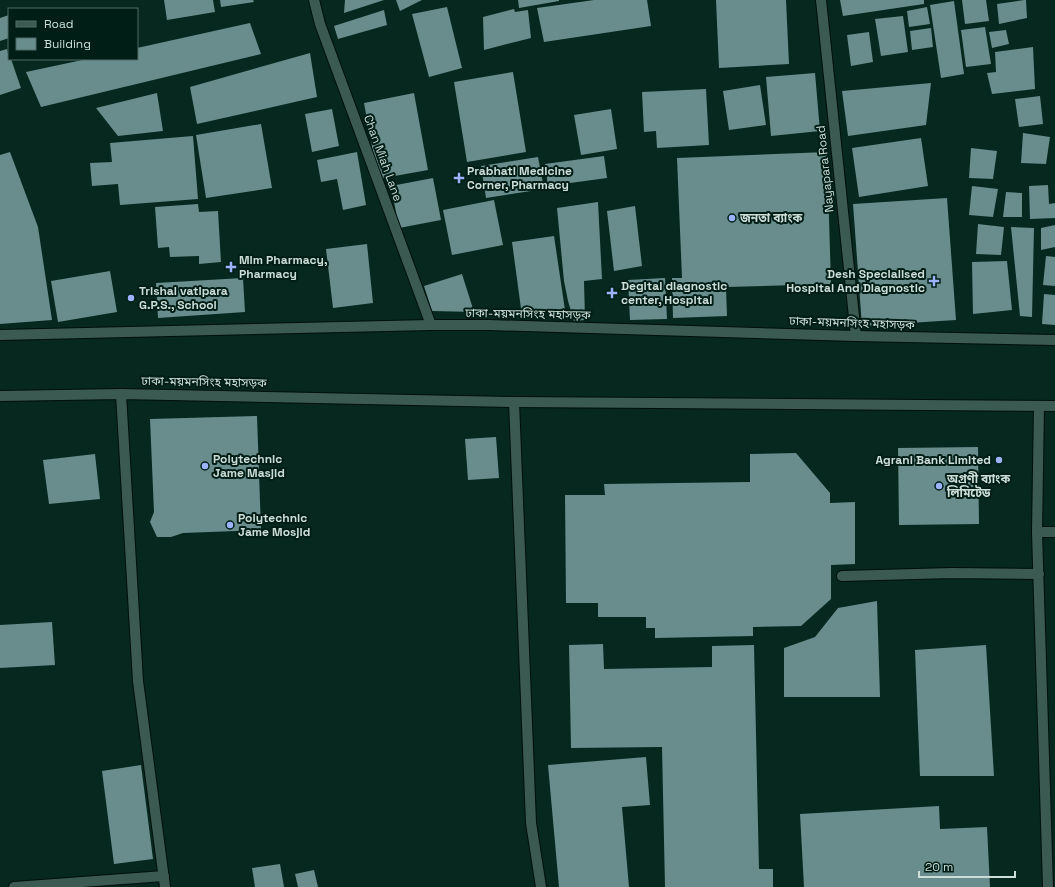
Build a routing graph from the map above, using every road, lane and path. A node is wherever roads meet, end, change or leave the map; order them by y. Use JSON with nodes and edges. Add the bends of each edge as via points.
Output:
{"nodes":[{"id":1,"x":314,"y":0,"type":"edge"},
{"id":2,"x":821,"y":0,"type":"edge"},
{"id":3,"x":431,"y":325,"type":"junction"},
{"id":4,"x":0,"y":334,"type":"edge"},
{"id":5,"x":856,"y":336,"type":"junction"},
{"id":6,"x":1055,"y":340,"type":"edge"},
{"id":7,"x":121,"y":394,"type":"junction"},
{"id":8,"x":0,"y":396,"type":"edge"},
{"id":9,"x":514,"y":402,"type":"junction"},
{"id":10,"x":1039,"y":406,"type":"junction"},
{"id":11,"x":1055,"y":406,"type":"edge"},
{"id":12,"x":1037,"y":532,"type":"junction"},
{"id":13,"x":1055,"y":532,"type":"edge"},
{"id":14,"x":1039,"y":574,"type":"junction"},
{"id":15,"x":842,"y":576,"type":"dead end"},
{"id":16,"x":164,"y":876,"type":"junction"},
{"id":17,"x":14,"y":887,"type":"edge"},
{"id":18,"x":165,"y":887,"type":"edge"},
{"id":19,"x":542,"y":887,"type":"edge"},
{"id":20,"x":1048,"y":887,"type":"edge"}],
"edges":[{"from":1,"to":3,"type":"main road","name":"Chan Miah Lane","via":[[320,24]]},
{"from":2,"to":5,"type":"main road","name":"Nayapara Road"},
{"from":3,"to":4,"type":"main road","name":"ঢাকা-ময়মনসিংহ মহাসড়ক"},
{"from":3,"to":5,"type":"main road","name":"ঢাকা-ময়মনসিংহ মহাসড়ক"},
{"from":5,"to":6,"type":"main road","name":"ঢাকা-ময়মনসিংহ মহাসড়ক"},
{"from":7,"to":8,"type":"main road","name":"ঢাকা-ময়মনসিংহ মহাসড়ক"},
{"from":7,"to":9,"type":"main road","name":"ঢাকা-ময়মনসিংহ মহাসড়ক"},
{"from":7,"to":16,"type":"main road","via":[[138,680]]},
{"from":9,"to":10,"type":"main road","name":"ঢাকা-ময়মনসিংহ মহাসড়ক"},
{"from":9,"to":19,"type":"main road","via":[[531,823]]},
{"from":10,"to":11,"type":"main road","name":"ঢাকা-ময়মনসিংহ মহাসড়ক"},
{"from":10,"to":12,"type":"main road"},
{"from":12,"to":13,"type":"main road"},
{"from":12,"to":14,"type":"main road"},
{"from":14,"to":15,"type":"main road"},
{"from":14,"to":20,"type":"main road"},
{"from":16,"to":17,"type":"main road"},
{"from":16,"to":18,"type":"main road"}]}
